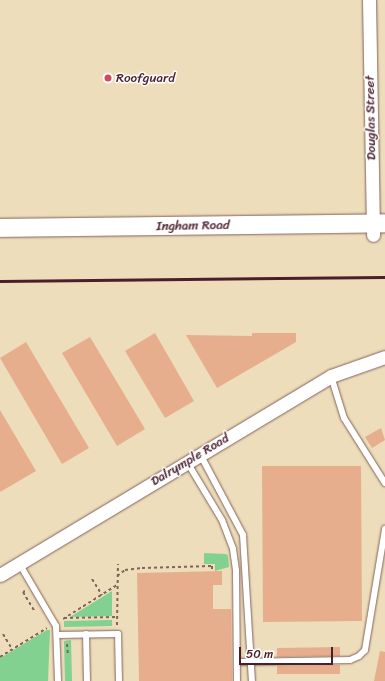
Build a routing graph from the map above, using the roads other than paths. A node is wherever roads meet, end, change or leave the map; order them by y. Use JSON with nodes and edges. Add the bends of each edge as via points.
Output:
{"nodes":[{"id":1,"x":369,"y":0,"type":"edge"},
{"id":2,"x":0,"y":228,"type":"edge"},
{"id":3,"x":379,"y":229,"type":"edge"},
{"id":4,"x":0,"y":240,"type":"edge"},
{"id":5,"x":385,"y":357,"type":"edge"},
{"id":6,"x":331,"y":376,"type":"junction"},
{"id":7,"x":200,"y":454,"type":"junction"},
{"id":8,"x":187,"y":462,"type":"junction"},
{"id":9,"x":385,"y":483,"type":"edge"},
{"id":10,"x":385,"y":529,"type":"edge"},
{"id":11,"x":19,"y":563,"type":"junction"},
{"id":12,"x":0,"y":575,"type":"edge"},
{"id":13,"x":86,"y":634,"type":"junction"},
{"id":14,"x":57,"y":635,"type":"junction"},
{"id":15,"x":237,"y":662,"type":"junction"},
{"id":16,"x":252,"y":662,"type":"junction"},
{"id":17,"x":58,"y":681,"type":"edge"},
{"id":18,"x":87,"y":681,"type":"edge"},
{"id":19,"x":119,"y":681,"type":"edge"},
{"id":20,"x":237,"y":681,"type":"edge"},
{"id":21,"x":252,"y":681,"type":"edge"}],
"edges":[{"from":1,"to":3,"type":"street","name":"Douglas Street"},
{"from":2,"to":3,"type":"main road","name":"Ingham Road"},
{"from":3,"to":4,"type":"main road","name":"Ingham Road"},
{"from":5,"to":6,"type":"street","name":"Dalrymple Road"},
{"from":6,"to":7,"type":"street","name":"Dalrymple Road"},
{"from":6,"to":9,"type":"lane","via":[[344,418]]},
{"from":7,"to":8,"type":"street","name":"Dalrymple Road"},
{"from":7,"to":16,"type":"lane","via":[[243,535]]},
{"from":8,"to":11,"type":"street","name":"Dalrymple Road"},
{"from":8,"to":15,"type":"lane","via":[[222,520],[233,549],[236,570]]},
{"from":10,"to":16,"type":"lane","via":[[364,650],[359,656],[350,660]]},
{"from":11,"to":12,"type":"street","name":"Dalrymple Road"},
{"from":11,"to":14,"type":"lane","via":[[52,618]]},
{"from":13,"to":14,"type":"lane"},
{"from":13,"to":18,"type":"lane"},
{"from":13,"to":19,"type":"lane","via":[[118,634]]},
{"from":14,"to":17,"type":"lane"},
{"from":15,"to":16,"type":"lane"},
{"from":15,"to":20,"type":"lane"},
{"from":16,"to":21,"type":"lane"}]}
